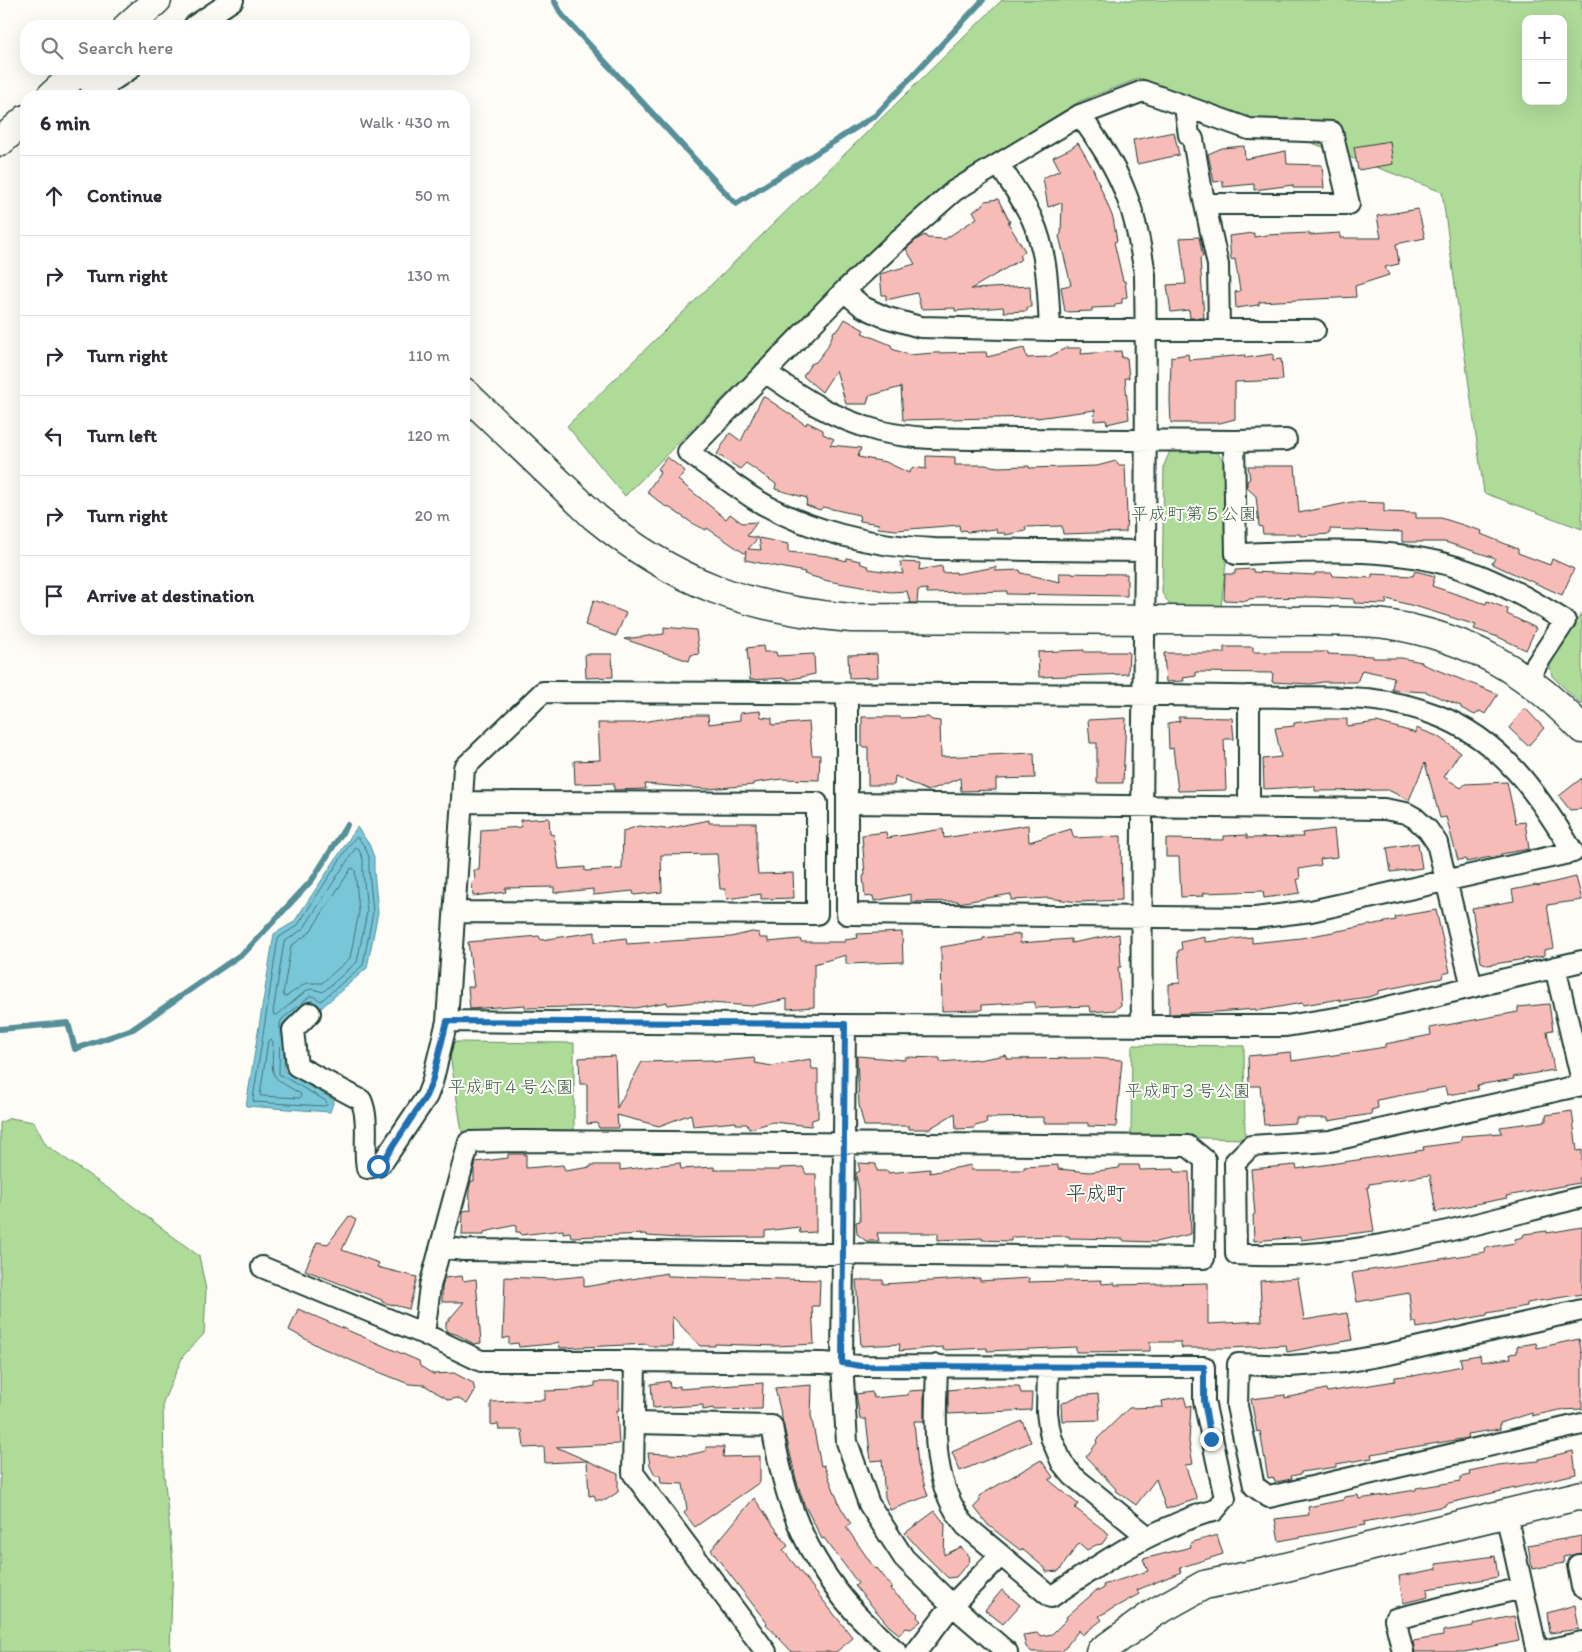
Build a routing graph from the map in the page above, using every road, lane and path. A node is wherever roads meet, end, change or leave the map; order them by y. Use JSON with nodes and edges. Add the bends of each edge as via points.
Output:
{"nodes":[{"id":1,"x":157,"y":0,"type":"edge"},
{"id":2,"x":234,"y":0,"type":"edge"},
{"id":3,"x":135,"y":20,"type":"edge"},
{"id":4,"x":203,"y":20,"type":"edge"},
{"id":5,"x":110,"y":75,"type":"edge"},
{"id":6,"x":91,"y":81,"type":"edge"},
{"id":7,"x":67,"y":90,"type":"edge"},
{"id":8,"x":1185,"y":107,"type":"junction"},
{"id":9,"x":1080,"y":115,"type":"junction"},
{"id":10,"x":20,"y":124,"type":"edge"},
{"id":11,"x":0,"y":142,"type":"edge"},
{"id":12,"x":999,"y":166,"type":"junction"},
{"id":13,"x":1205,"y":204,"type":"junction"},
{"id":14,"x":844,"y":291,"type":"junction"},
{"id":15,"x":1220,"y":329,"type":"junction"},
{"id":16,"x":1050,"y":330,"type":"junction"},
{"id":17,"x":1146,"y":330,"type":"junction"},
{"id":18,"x":1315,"y":330,"type":"dead end"},
{"id":19,"x":765,"y":372,"type":"junction"},
{"id":20,"x":470,"y":398,"type":"edge"},
{"id":21,"x":1146,"y":440,"type":"junction"},
{"id":22,"x":1286,"y":440,"type":"dead end"},
{"id":23,"x":1234,"y":441,"type":"junction"},
{"id":24,"x":1145,"y":551,"type":"junction"},
{"id":25,"x":1145,"y":621,"type":"junction"},
{"id":26,"x":1527,"y":679,"type":"junction"},
{"id":27,"x":847,"y":694,"type":"junction"},
{"id":28,"x":1143,"y":695,"type":"junction"},
{"id":29,"x":1249,"y":696,"type":"junction"},
{"id":30,"x":1582,"y":729,"type":"edge"},
{"id":31,"x":462,"y":802,"type":"junction"},
{"id":32,"x":848,"y":804,"type":"junction"},
{"id":33,"x":1142,"y":807,"type":"junction"},
{"id":34,"x":1249,"y":807,"type":"junction"},
{"id":35,"x":1447,"y":880,"type":"junction"},
{"id":36,"x":455,"y":912,"type":"junction"},
{"id":37,"x":1141,"y":917,"type":"junction"},
{"id":38,"x":1582,"y":961,"type":"edge"},
{"id":39,"x":1555,"y":967,"type":"junction"},
{"id":40,"x":1472,"y":987,"type":"junction"},
{"id":41,"x":310,"y":1013,"type":"dead end"},
{"id":42,"x":447,"y":1021,"type":"junction"},
{"id":43,"x":845,"y":1024,"type":"junction"},
{"id":44,"x":1142,"y":1026,"type":"junction"},
{"id":45,"x":1582,"y":1081,"type":"edge"},
{"id":46,"x":1582,"y":1085,"type":"edge"},
{"id":47,"x":843,"y":1143,"type":"junction"},
{"id":48,"x":1582,"y":1197,"type":"edge"},
{"id":49,"x":441,"y":1247,"type":"junction"},
{"id":50,"x":842,"y":1254,"type":"junction"},
{"id":51,"x":262,"y":1267,"type":"dead end"},
{"id":52,"x":1582,"y":1310,"type":"edge"},
{"id":53,"x":424,"y":1334,"type":"junction"},
{"id":54,"x":635,"y":1361,"type":"junction"},
{"id":55,"x":842,"y":1363,"type":"junction"},
{"id":56,"x":938,"y":1365,"type":"junction"},
{"id":57,"x":1048,"y":1367,"type":"junction"},
{"id":58,"x":635,"y":1424,"type":"junction"},
{"id":59,"x":1582,"y":1424,"type":"edge"},
{"id":60,"x":1582,"y":1495,"type":"edge"},
{"id":61,"x":1506,"y":1514,"type":"junction"},
{"id":62,"x":1147,"y":1536,"type":"junction"},
{"id":63,"x":1000,"y":1556,"type":"junction"},
{"id":64,"x":1582,"y":1565,"type":"edge"},
{"id":65,"x":1582,"y":1587,"type":"edge"},
{"id":66,"x":1522,"y":1588,"type":"junction"},
{"id":67,"x":952,"y":1605,"type":"junction"},
{"id":68,"x":1582,"y":1642,"type":"edge"},
{"id":69,"x":766,"y":1652,"type":"edge"},
{"id":70,"x":897,"y":1652,"type":"edge"},
{"id":71,"x":916,"y":1652,"type":"edge"},
{"id":72,"x":1007,"y":1652,"type":"edge"},
{"id":73,"x":1100,"y":1652,"type":"edge"},
{"id":74,"x":1404,"y":1652,"type":"edge"},
{"id":75,"x":1538,"y":1652,"type":"edge"}],
"edges":[{"from":1,"to":3,"type":"street"},
{"from":2,"to":4,"type":"street"},
{"from":5,"to":6,"type":"street"},
{"from":6,"to":7,"type":"street"},
{"from":8,"to":9,"type":"street","via":[[1142,91]]},
{"from":8,"to":13,"type":"street"},
{"from":8,"to":13,"type":"street","via":[[1249,129],[1332,132],[1349,204]]},
{"from":9,"to":12,"type":"street"},
{"from":9,"to":17,"type":"street","via":[[1120,180],[1130,205],[1143,259]]},
{"from":10,"to":11,"type":"street"},
{"from":12,"to":14,"type":"street","via":[[954,192]]},
{"from":12,"to":16,"type":"street","via":[[1024,203],[1039,238],[1048,278]]},
{"from":13,"to":15,"type":"street","via":[[1218,265]]},
{"from":14,"to":16,"type":"street","via":[[863,307],[920,327]]},
{"from":14,"to":19,"type":"street"},
{"from":15,"to":17,"type":"street"},
{"from":15,"to":18,"type":"street"},
{"from":16,"to":17,"type":"street"},
{"from":17,"to":21,"type":"street"},
{"from":19,"to":21,"type":"street","via":[[826,411],[893,434],[953,438]]},
{"from":19,"to":24,"type":"street","via":[[688,452],[777,511],[838,534],[914,548]]},
{"from":20,"to":25,"type":"street","via":[[614,533],[689,578],[743,599],[794,612],[851,618]]},
{"from":21,"to":23,"type":"street"},
{"from":21,"to":24,"type":"street"},
{"from":22,"to":23,"type":"street"},
{"from":23,"to":26,"type":"street","via":[[1236,554],[1384,554],[1455,566],[1492,580],[1531,599],[1564,621]]},
{"from":24,"to":25,"type":"street"},
{"from":25,"to":26,"type":"street","via":[[1320,621],[1392,625],[1452,640],[1509,666]]},
{"from":25,"to":28,"type":"street"},
{"from":26,"to":30,"type":"street"},
{"from":27,"to":28,"type":"street"},
{"from":27,"to":31,"type":"street","via":[[543,692],[464,768]]},
{"from":27,"to":32,"type":"street"},
{"from":28,"to":29,"type":"street"},
{"from":28,"to":33,"type":"street"},
{"from":29,"to":34,"type":"street"},
{"from":29,"to":35,"type":"street","via":[[1376,699],[1417,708],[1462,726],[1486,743],[1525,780],[1573,852]]},
{"from":31,"to":36,"type":"street"},
{"from":31,"to":36,"type":"street","via":[[818,803],[817,914]]},
{"from":32,"to":33,"type":"street"},
{"from":32,"to":37,"type":"street","via":[[847,914]]},
{"from":33,"to":34,"type":"street"},
{"from":33,"to":37,"type":"street"},
{"from":34,"to":35,"type":"street","via":[[1384,809],[1406,813],[1433,836]]},
{"from":35,"to":37,"type":"street","via":[[1277,917]]},
{"from":35,"to":40,"type":"street"},
{"from":36,"to":42,"type":"street"},
{"from":37,"to":44,"type":"street"},
{"from":38,"to":39,"type":"street"},
{"from":39,"to":40,"type":"street"},
{"from":39,"to":45,"type":"street"},
{"from":40,"to":44,"type":"street","via":[[1354,1015],[1286,1026]]},
{"from":41,"to":42,"type":"street","via":[[293,1030],[297,1066],[361,1100],[367,1168],[378,1166],[384,1160],[426,1096]]},
{"from":42,"to":43,"type":"street"},
{"from":43,"to":44,"type":"street"},
{"from":43,"to":47,"type":"street"},
{"from":46,"to":48,"type":"street","via":[[1338,1140],[1251,1146],[1235,1162],[1236,1254],[1257,1256],[1367,1248]]},
{"from":47,"to":49,"type":"street","via":[[468,1142]]},
{"from":47,"to":50,"type":"street"},
{"from":47,"to":50,"type":"street","via":[[1188,1146],[1205,1160],[1204,1258]]},
{"from":49,"to":50,"type":"street","via":[[463,1250]]},
{"from":49,"to":53,"type":"street","via":[[430,1286]]},
{"from":50,"to":55,"type":"street"},
{"from":51,"to":53,"type":"street"},
{"from":52,"to":59,"type":"street","via":[[1345,1362],[1290,1366],[1238,1364],[1236,1391],[1254,1486],[1269,1497]]},
{"from":53,"to":54,"type":"street","via":[[481,1361]]},
{"from":54,"to":55,"type":"street"},
{"from":54,"to":58,"type":"street"},
{"from":55,"to":56,"type":"street","via":[[861,1366]]},
{"from":55,"to":67,"type":"street","via":[[847,1442],[869,1504],[904,1558]]},
{"from":56,"to":57,"type":"street"},
{"from":56,"to":63,"type":"street","via":[[937,1454],[942,1483],[959,1518]]},
{"from":57,"to":62,"type":"street","via":[[1048,1427],[1062,1463],[1073,1476]]},
{"from":57,"to":62,"type":"street","via":[[1204,1367],[1206,1416],[1225,1498],[1214,1511]]},
{"from":58,"to":69,"type":"street","via":[[633,1473]]},
{"from":58,"to":70,"type":"street","via":[[772,1426],[788,1500],[808,1547],[854,1611]]},
{"from":60,"to":61,"type":"street"},
{"from":61,"to":66,"type":"street"},
{"from":61,"to":73,"type":"street","via":[[1204,1585],[1154,1613]]},
{"from":62,"to":63,"type":"street","via":[[1051,1597]]},
{"from":63,"to":67,"type":"street"},
{"from":64,"to":65,"type":"street","via":[[1578,1566]]},
{"from":66,"to":74,"type":"street","via":[[1395,1619]]},
{"from":66,"to":75,"type":"street"},
{"from":67,"to":71,"type":"street"},
{"from":67,"to":72,"type":"street"},
{"from":68,"to":75,"type":"street"}]}
